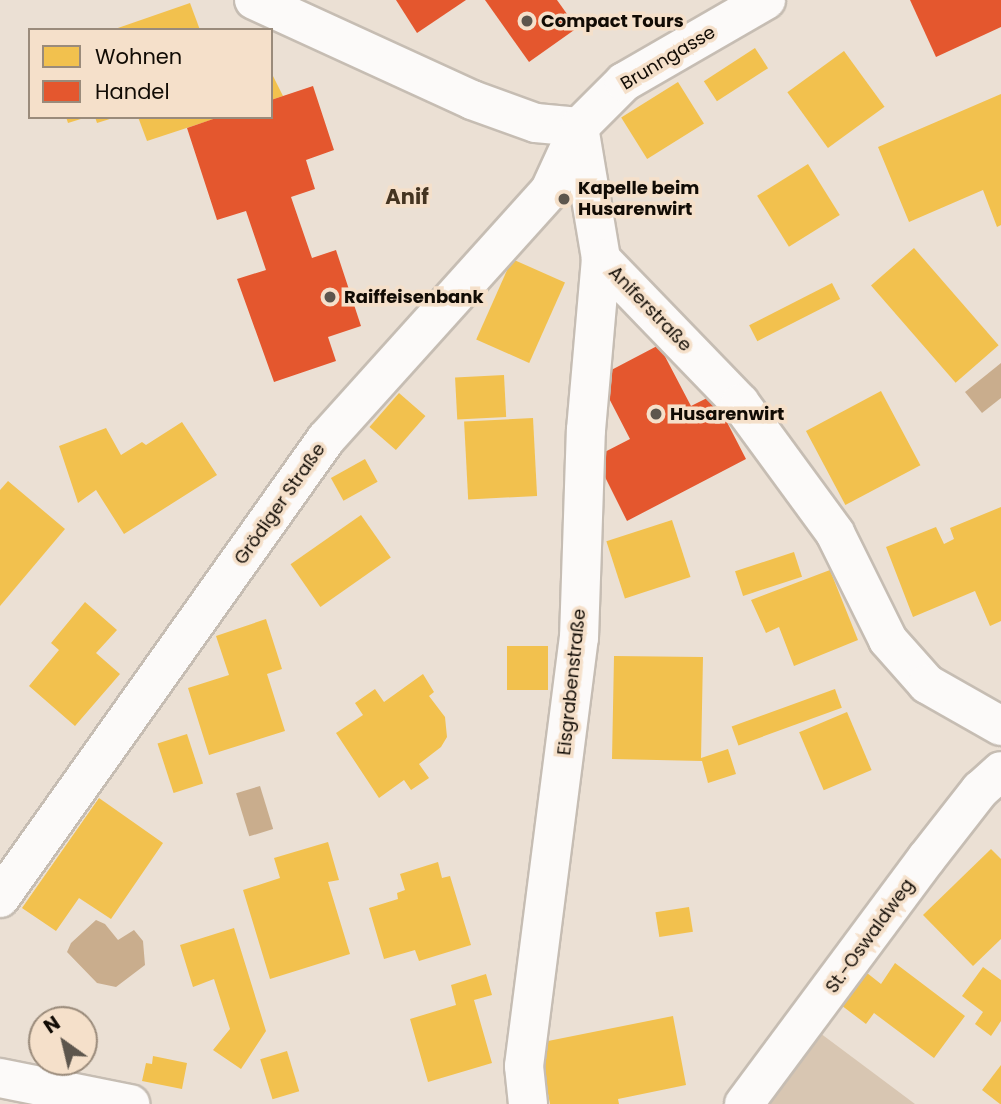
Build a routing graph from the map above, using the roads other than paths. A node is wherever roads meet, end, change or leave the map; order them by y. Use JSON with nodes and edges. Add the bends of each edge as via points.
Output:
{"nodes":[{"id":1,"x":254,"y":0,"type":"edge"},
{"id":2,"x":766,"y":0,"type":"edge"},
{"id":3,"x":579,"y":127,"type":"junction"},
{"id":4,"x":601,"y":259,"type":"junction"},
{"id":5,"x":1001,"y":726,"type":"edge"},
{"id":6,"x":1001,"y":771,"type":"edge"},
{"id":7,"x":0,"y":898,"type":"edge"},
{"id":8,"x":0,"y":1078,"type":"edge"},
{"id":9,"x":130,"y":1104,"type":"edge"},
{"id":10,"x":528,"y":1104,"type":"edge"},
{"id":11,"x":744,"y":1104,"type":"edge"}],
"edges":[{"from":1,"to":3,"type":"street","via":[[472,100],[536,123]]},
{"from":2,"to":3,"type":"street","name":"Brunngasse","via":[[624,82]]},
{"from":3,"to":4,"type":"street","name":"Aniferstraße"},
{"from":3,"to":7,"type":"street","name":"Grödiger Straße","via":[[550,190],[326,439]]},
{"from":4,"to":5,"type":"street","name":"Aniferstraße","via":[[740,404],[835,533],[888,640],[928,684]]},
{"from":4,"to":10,"type":"street","name":"Eisgrabenstraße","via":[[586,430],[579,638],[524,1066]]},
{"from":6,"to":11,"type":"street","name":"St.-Oswaldweg","via":[[980,790],[926,859]]},
{"from":8,"to":9,"type":"street"}]}
